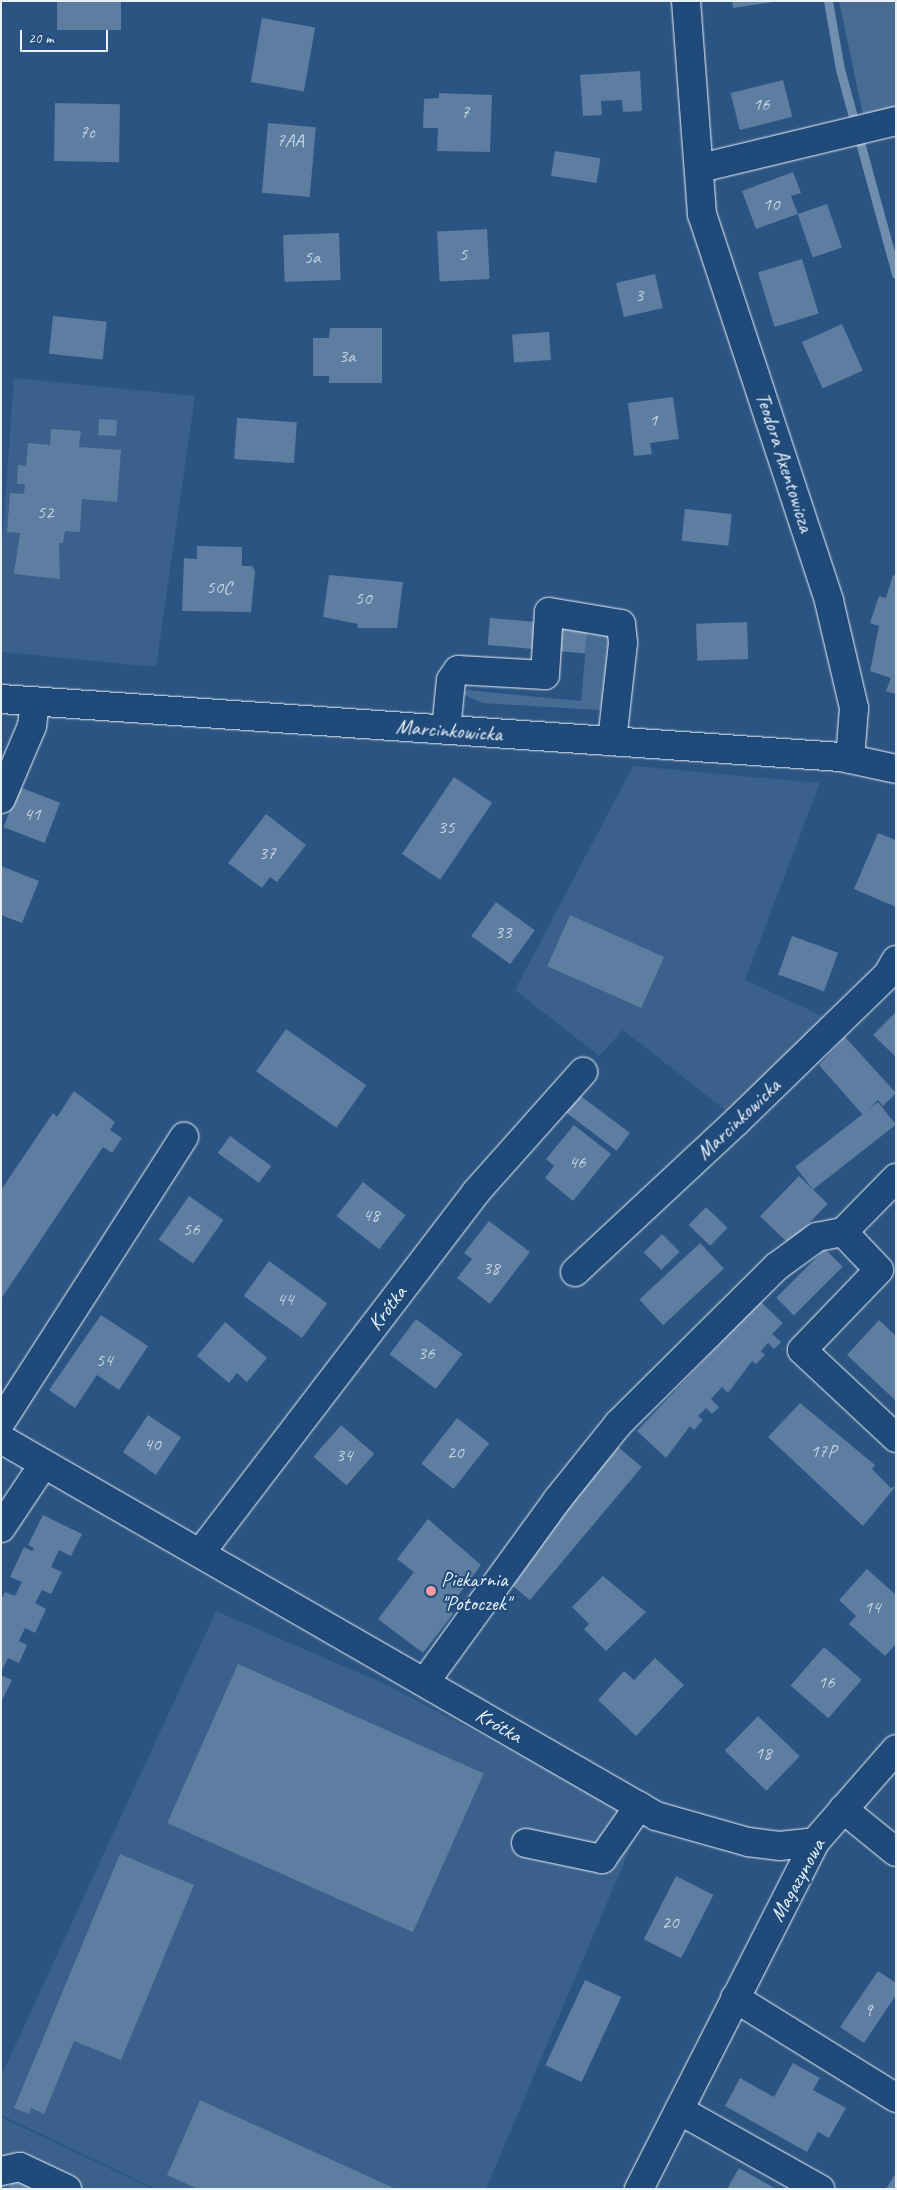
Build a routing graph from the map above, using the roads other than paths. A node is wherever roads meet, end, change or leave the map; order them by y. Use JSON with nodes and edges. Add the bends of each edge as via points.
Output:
{"nodes":[{"id":1,"x":686,"y":1,"type":"edge"},
{"id":2,"x":888,"y":122,"type":"edge"},
{"id":3,"x":700,"y":168,"type":"junction"},
{"id":4,"x":1,"y":699,"type":"edge"},
{"id":5,"x":35,"y":701,"type":"junction"},
{"id":6,"x":446,"y":730,"type":"junction"},
{"id":7,"x":612,"y":741,"type":"junction"},
{"id":8,"x":850,"y":759,"type":"junction"},
{"id":9,"x":896,"y":769,"type":"edge"},
{"id":10,"x":1,"y":799,"type":"edge"},
{"id":11,"x":896,"y":960,"type":"edge"},
{"id":12,"x":582,"y":1072,"type":"dead end"},
{"id":13,"x":184,"y":1137,"type":"dead end"},
{"id":14,"x":896,"y":1178,"type":"edge"},
{"id":15,"x":843,"y":1232,"type":"junction"},
{"id":16,"x":574,"y":1272,"type":"dead end"},
{"id":17,"x":1,"y":1422,"type":"edge"},
{"id":18,"x":896,"y":1438,"type":"edge"},
{"id":19,"x":1,"y":1439,"type":"edge"},
{"id":20,"x":43,"y":1466,"type":"junction"},
{"id":21,"x":1,"y":1528,"type":"edge"},
{"id":22,"x":201,"y":1552,"type":"junction"},
{"id":23,"x":425,"y":1682,"type":"junction"},
{"id":24,"x":896,"y":1749,"type":"edge"},
{"id":25,"x":639,"y":1806,"type":"junction"},
{"id":26,"x":843,"y":1809,"type":"junction"},
{"id":27,"x":815,"y":1842,"type":"junction"},
{"id":28,"x":526,"y":1843,"type":"dead end"},
{"id":29,"x":896,"y":1852,"type":"edge"},
{"id":30,"x":735,"y":1998,"type":"junction"},
{"id":31,"x":896,"y":2098,"type":"edge"},
{"id":32,"x":679,"y":2110,"type":"junction"},
{"id":33,"x":1,"y":2171,"type":"edge"},
{"id":34,"x":67,"y":2189,"type":"edge"},
{"id":35,"x":639,"y":2189,"type":"edge"},
{"id":36,"x":820,"y":2189,"type":"edge"}],
"edges":[{"from":1,"to":3,"type":"street","name":"Teodora Axentowicza"},
{"from":2,"to":3,"type":"street"},
{"from":3,"to":8,"type":"street","name":"Teodora Axentowicza","via":[[702,214],[826,590],[848,671],[854,708]]},
{"from":4,"to":5,"type":"street","name":"Marcinkowicka"},
{"from":5,"to":6,"type":"street","name":"Marcinkowicka"},
{"from":5,"to":10,"type":"street","via":[[32,726]]},
{"from":6,"to":7,"type":"street","name":"Marcinkowicka"},
{"from":6,"to":7,"type":"street","via":[[451,680],[458,670],[545,675],[549,612],[621,624],[623,643]]},
{"from":7,"to":8,"type":"street","name":"Marcinkowicka"},
{"from":8,"to":9,"type":"street","name":"Marcinkowicka"},
{"from":11,"to":16,"type":"street","name":"Marcinkowicka","via":[[888,974],[736,1122]]},
{"from":12,"to":22,"type":"street","name":"Krótka","via":[[476,1192]]},
{"from":13,"to":17,"type":"street"},
{"from":14,"to":15,"type":"street"},
{"from":15,"to":18,"type":"street","via":[[879,1270],[802,1350]]},
{"from":15,"to":23,"type":"street","via":[[817,1237],[776,1267],[618,1424],[551,1507]]},
{"from":19,"to":20,"type":"street","name":"Krótka"},
{"from":20,"to":21,"type":"street"},
{"from":20,"to":22,"type":"street","name":"Krótka"},
{"from":22,"to":23,"type":"street","name":"Krótka"},
{"from":23,"to":25,"type":"street","name":"Krótka"},
{"from":24,"to":26,"type":"street","name":"Magazynowa"},
{"from":25,"to":27,"type":"street","name":"Krótka","via":[[708,1833],[748,1842],[780,1846]]},
{"from":25,"to":28,"type":"street","via":[[602,1859]]},
{"from":26,"to":27,"type":"street","name":"Magazynowa"},
{"from":26,"to":29,"type":"street"},
{"from":27,"to":30,"type":"street","name":"Magazynowa"},
{"from":30,"to":31,"type":"street"},
{"from":30,"to":32,"type":"street","name":"Magazynowa"},
{"from":32,"to":35,"type":"street","name":"Magazynowa"},
{"from":32,"to":36,"type":"street"},
{"from":33,"to":34,"type":"street","via":[[20,2167]]}]}
